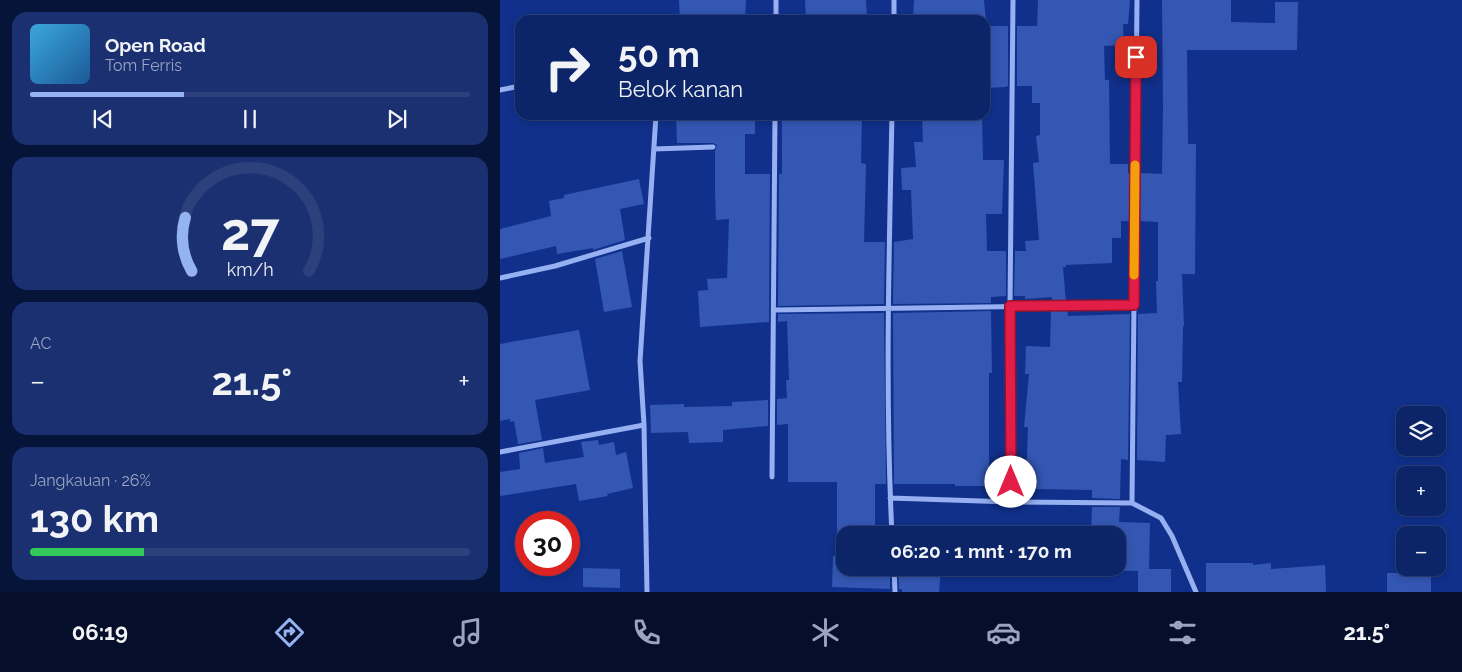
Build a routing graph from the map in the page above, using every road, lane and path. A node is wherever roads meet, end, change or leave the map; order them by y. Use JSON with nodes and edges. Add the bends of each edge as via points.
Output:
{"nodes":[{"id":1,"x":776,"y":0,"type":"edge"},
{"id":2,"x":894,"y":0,"type":"edge"},
{"id":3,"x":1013,"y":0,"type":"edge"},
{"id":4,"x":1137,"y":0,"type":"edge"},
{"id":5,"x":776,"y":15,"type":"edge"},
{"id":6,"x":894,"y":15,"type":"edge"},
{"id":7,"x":515,"y":87,"type":"edge"},
{"id":8,"x":500,"y":90,"type":"edge"},
{"id":9,"x":656,"y":120,"type":"edge"},
{"id":10,"x":776,"y":120,"type":"edge"},
{"id":11,"x":892,"y":120,"type":"edge"},
{"id":12,"x":712,"y":147,"type":"dead end"},
{"id":13,"x":654,"y":149,"type":"junction"},
{"id":14,"x":649,"y":238,"type":"junction"},
{"id":15,"x":500,"y":278,"type":"edge"},
{"id":16,"x":1134,"y":305,"type":"junction"},
{"id":17,"x":1010,"y":306,"type":"junction"},
{"id":18,"x":888,"y":308,"type":"junction"},
{"id":19,"x":774,"y":310,"type":"junction"},
{"id":20,"x":644,"y":425,"type":"junction"},
{"id":21,"x":500,"y":452,"type":"edge"},
{"id":22,"x":772,"y":477,"type":"dead end"},
{"id":23,"x":890,"y":498,"type":"junction"},
{"id":24,"x":1011,"y":502,"type":"junction"},
{"id":25,"x":1132,"y":503,"type":"junction"},
{"id":26,"x":892,"y":526,"type":"edge"},
{"id":27,"x":894,"y":576,"type":"edge"},
{"id":28,"x":647,"y":592,"type":"edge"},
{"id":29,"x":895,"y":592,"type":"edge"},
{"id":30,"x":1196,"y":592,"type":"edge"}],
"edges":[{"from":1,"to":5,"type":"street"},
{"from":2,"to":6,"type":"street"},
{"from":3,"to":17,"type":"street"},
{"from":4,"to":16,"type":"street"},
{"from":7,"to":8,"type":"street"},
{"from":9,"to":13,"type":"street"},
{"from":10,"to":19,"type":"street"},
{"from":11,"to":18,"type":"street"},
{"from":12,"to":13,"type":"street"},
{"from":13,"to":14,"type":"street"},
{"from":14,"to":15,"type":"street","via":[[555,266]]},
{"from":14,"to":20,"type":"street","via":[[640,361]]},
{"from":16,"to":17,"type":"street"},
{"from":16,"to":25,"type":"street"},
{"from":17,"to":18,"type":"street"},
{"from":17,"to":24,"type":"street"},
{"from":18,"to":19,"type":"street"},
{"from":18,"to":23,"type":"street"},
{"from":19,"to":22,"type":"street"},
{"from":20,"to":21,"type":"street"},
{"from":20,"to":28,"type":"street"},
{"from":23,"to":24,"type":"street"},
{"from":23,"to":26,"type":"street"},
{"from":24,"to":25,"type":"street"},
{"from":25,"to":30,"type":"street","via":[[1160,518],[1172,536]]},
{"from":27,"to":29,"type":"street"}]}
